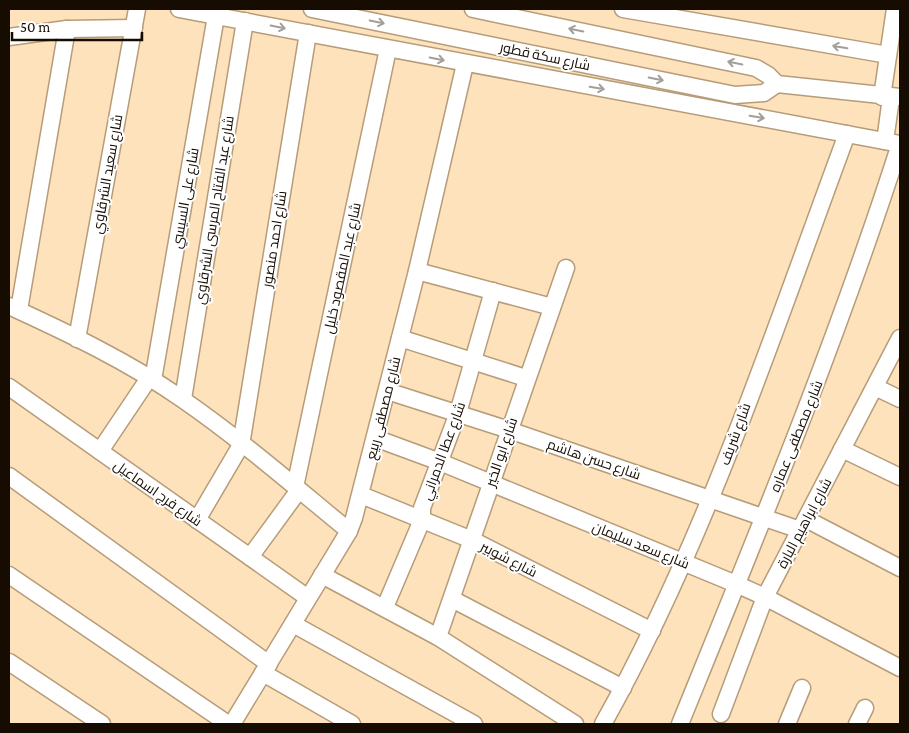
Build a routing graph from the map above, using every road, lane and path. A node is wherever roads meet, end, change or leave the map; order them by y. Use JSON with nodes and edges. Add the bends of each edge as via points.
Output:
{"nodes":[{"id":1,"x":137,"y":9,"type":"edge"},
{"id":2,"x":178,"y":9,"type":"edge"},
{"id":3,"x":312,"y":9,"type":"edge"},
{"id":4,"x":473,"y":9,"type":"edge"},
{"id":5,"x":623,"y":9,"type":"edge"},
{"id":6,"x":895,"y":9,"type":"edge"},
{"id":7,"x":216,"y":16,"type":"junction"},
{"id":8,"x":698,"y":16,"type":"edge"},
{"id":9,"x":245,"y":21,"type":"junction"},
{"id":10,"x":67,"y":28,"type":"junction"},
{"id":11,"x":134,"y":28,"type":"junction"},
{"id":12,"x":308,"y":33,"type":"junction"},
{"id":13,"x":9,"y":37,"type":"edge"},
{"id":14,"x":388,"y":49,"type":"junction"},
{"id":15,"x":888,"y":55,"type":"junction"},
{"id":16,"x":465,"y":64,"type":"junction"},
{"id":17,"x":777,"y":84,"type":"junction"},
{"id":18,"x":891,"y":97,"type":"edge"},
{"id":19,"x":847,"y":134,"type":"junction"},
{"id":20,"x":895,"y":143,"type":"edge"},
{"id":21,"x":566,"y":268,"type":"dead end"},
{"id":22,"x":417,"y":271,"type":"junction"},
{"id":23,"x":493,"y":291,"type":"junction"},
{"id":24,"x":552,"y":307,"type":"junction"},
{"id":25,"x":14,"y":308,"type":"edge"},
{"id":26,"x":400,"y":338,"type":"junction"},
{"id":27,"x":900,"y":338,"type":"edge"},
{"id":28,"x":77,"y":339,"type":"junction"},
{"id":29,"x":474,"y":361,"type":"junction"},
{"id":30,"x":526,"y":378,"type":"junction"},
{"id":31,"x":151,"y":379,"type":"junction"},
{"id":32,"x":9,"y":386,"type":"edge"},
{"id":33,"x":875,"y":387,"type":"junction"},
{"id":34,"x":387,"y":391,"type":"junction"},
{"id":35,"x":183,"y":399,"type":"junction"},
{"id":36,"x":900,"y":399,"type":"edge"},
{"id":37,"x":458,"y":413,"type":"junction"},
{"id":38,"x":509,"y":430,"type":"junction"},
{"id":39,"x":375,"y":438,"type":"junction"},
{"id":40,"x":241,"y":444,"type":"junction"},
{"id":41,"x":842,"y":449,"type":"junction"},
{"id":42,"x":100,"y":452,"type":"junction"},
{"id":43,"x":440,"y":462,"type":"junction"},
{"id":44,"x":9,"y":476,"type":"edge"},
{"id":45,"x":900,"y":477,"type":"edge"},
{"id":46,"x":491,"y":484,"type":"junction"},
{"id":47,"x":297,"y":488,"type":"junction"},
{"id":48,"x":361,"y":495,"type":"junction"},
{"id":49,"x":712,"y":498,"type":"junction"},
{"id":50,"x":764,"y":517,"type":"junction"},
{"id":51,"x":198,"y":520,"type":"junction"},
{"id":52,"x":422,"y":520,"type":"junction"},
{"id":53,"x":803,"y":524,"type":"junction"},
{"id":54,"x":349,"y":531,"type":"junction"},
{"id":55,"x":472,"y":540,"type":"junction"},
{"id":56,"x":250,"y":557,"type":"junction"},
{"id":57,"x":683,"y":563,"type":"junction"},
{"id":58,"x":900,"y":568,"type":"edge"},
{"id":59,"x":9,"y":575,"type":"edge"},
{"id":60,"x":322,"y":575,"type":"junction"},
{"id":61,"x":736,"y":584,"type":"junction"},
{"id":62,"x":765,"y":597,"type":"junction"},
{"id":63,"x":308,"y":598,"type":"junction"},
{"id":64,"x":452,"y":599,"type":"junction"},
{"id":65,"x":385,"y":607,"type":"junction"},
{"id":66,"x":293,"y":624,"type":"junction"},
{"id":67,"x":652,"y":631,"type":"junction"},
{"id":68,"x":438,"y":637,"type":"junction"},
{"id":69,"x":9,"y":662,"type":"edge"},
{"id":70,"x":266,"y":668,"type":"junction"},
{"id":71,"x":900,"y":668,"type":"edge"},
{"id":72,"x":623,"y":688,"type":"junction"},
{"id":73,"x":802,"y":688,"type":"dead end"},
{"id":74,"x":865,"y":708,"type":"dead end"},
{"id":75,"x":721,"y":714,"type":"dead end"},
{"id":76,"x":102,"y":724,"type":"edge"},
{"id":77,"x":228,"y":724,"type":"edge"},
{"id":78,"x":232,"y":724,"type":"edge"},
{"id":79,"x":352,"y":724,"type":"edge"},
{"id":80,"x":474,"y":724,"type":"edge"},
{"id":81,"x":575,"y":724,"type":"edge"},
{"id":82,"x":605,"y":724,"type":"edge"},
{"id":83,"x":680,"y":724,"type":"edge"},
{"id":84,"x":787,"y":724,"type":"edge"},
{"id":85,"x":857,"y":724,"type":"edge"}],
"edges":[{"from":1,"to":11,"type":"street","name":"شارع سعيد الشرقاوي"},
{"from":2,"to":7,"type":"street"},
{"from":3,"to":17,"type":"street","name":"شارع سكة قطور","one_way":true,"via":[[735,95],[764,93]]},
{"from":17,"to":4,"type":"street","one_way":true,"via":[[756,68]]},
{"from":5,"to":8,"type":"street"},
{"from":6,"to":15,"type":"street","name":"شارع مصطفى عماره"},
{"from":7,"to":9,"type":"street"},
{"from":7,"to":31,"type":"street","name":"شارع على السيسي"},
{"from":15,"to":8,"type":"street","one_way":true},
{"from":9,"to":12,"type":"street","one_way":true},
{"from":9,"to":35,"type":"street","name":"شارع عبد الفتاح المرسى الشرقاوي"},
{"from":10,"to":11,"type":"street"},
{"from":10,"to":13,"type":"street"},
{"from":10,"to":25,"type":"street"},
{"from":11,"to":28,"type":"street","name":"شارع سعيد الشرقاوي"},
{"from":12,"to":14,"type":"street"},
{"from":12,"to":40,"type":"street","name":"شارع احمد منصور"},
{"from":14,"to":16,"type":"street","one_way":true},
{"from":14,"to":47,"type":"street","name":"شارع عبد المقصود خليل"},
{"from":15,"to":18,"type":"street","name":"شارع مصطفى عماره"},
{"from":16,"to":19,"type":"street","one_way":true},
{"from":16,"to":22,"type":"street","name":"شارع مصطفى ربيع"},
{"from":17,"to":18,"type":"street"},
{"from":18,"to":20,"type":"street","name":"شارع مصطفى عماره"},
{"from":19,"to":20,"type":"street"},
{"from":19,"to":49,"type":"street","name":"شارع شريف"},
{"from":20,"to":50,"type":"street","name":"شارع مصطفى عماره","via":[[844,312]]},
{"from":21,"to":24,"type":"street","name":"شارع ابو الخير"},
{"from":22,"to":23,"type":"street"},
{"from":22,"to":26,"type":"street","name":"شارع مصطفى ربيع"},
{"from":23,"to":24,"type":"street"},
{"from":23,"to":29,"type":"street","name":"شارع عطا الدمراني"},
{"from":24,"to":30,"type":"street","name":"شارع ابو الخير"},
{"from":25,"to":28,"type":"street"},
{"from":26,"to":29,"type":"street"},
{"from":26,"to":34,"type":"street","name":"شارع مصطفى ربيع"},
{"from":27,"to":33,"type":"street","name":"شارع ابراهيم البارة"},
{"from":28,"to":31,"type":"street"},
{"from":29,"to":30,"type":"street"},
{"from":29,"to":37,"type":"street","name":"شارع عطا الدمراني"},
{"from":30,"to":38,"type":"street","name":"شارع ابو الخير"},
{"from":31,"to":35,"type":"street"},
{"from":31,"to":42,"type":"street","name":"شارع على السيسي"},
{"from":32,"to":42,"type":"street","name":"شارع فرج اسماعيل"},
{"from":33,"to":36,"type":"street"},
{"from":33,"to":41,"type":"street","name":"شارع ابراهيم البارة"},
{"from":34,"to":37,"type":"street","name":"شارع حسن هاشم"},
{"from":34,"to":39,"type":"street","name":"شارع مصطفى ربيع"},
{"from":35,"to":40,"type":"street"},
{"from":37,"to":38,"type":"street","name":"شارع حسن هاشم"},
{"from":37,"to":43,"type":"street","name":"شارع عطا الدمراني"},
{"from":38,"to":46,"type":"street","name":"شارع ابو الخير"},
{"from":38,"to":49,"type":"street","name":"شارع حسن هاشم"},
{"from":39,"to":43,"type":"street","name":"شارع سعد سليمان"},
{"from":39,"to":48,"type":"street","name":"شارع مصطفى ربيع"},
{"from":40,"to":47,"type":"street"},
{"from":40,"to":51,"type":"street"},
{"from":41,"to":45,"type":"street"},
{"from":41,"to":53,"type":"street","name":"شارع ابراهيم البارة"},
{"from":42,"to":51,"type":"street","name":"شارع فرج اسماعيل"},
{"from":43,"to":46,"type":"street","name":"شارع سعد سليمان"},
{"from":43,"to":52,"type":"street","name":"شارع عطا الدمراني","via":[[422,508]]},
{"from":44,"to":70,"type":"street"},
{"from":46,"to":55,"type":"street","name":"شارع ابو الخير"},
{"from":46,"to":57,"type":"street","name":"شارع سعد سليمان"},
{"from":47,"to":54,"type":"street"},
{"from":47,"to":56,"type":"street"},
{"from":48,"to":52,"type":"street","name":"شارع شوبير"},
{"from":48,"to":54,"type":"street","name":"شارع مصطفى ربيع"},
{"from":49,"to":50,"type":"street","name":"شارع حسن هاشم"},
{"from":49,"to":57,"type":"street","name":"شارع شريف"},
{"from":50,"to":53,"type":"street","name":"شارع حسن هاشم"},
{"from":50,"to":61,"type":"street","name":"شارع مصطفى عماره"},
{"from":51,"to":56,"type":"street","name":"شارع فرج اسماعيل"},
{"from":52,"to":55,"type":"street","name":"شارع شوبير"},
{"from":52,"to":65,"type":"street","name":"شارع عطا الدمراني"},
{"from":53,"to":58,"type":"street","name":"شارع حسن هاشم"},
{"from":53,"to":62,"type":"street","name":"شارع ابراهيم البارة"},
{"from":54,"to":60,"type":"street","name":"شارع مصطفى ربيع"},
{"from":55,"to":64,"type":"street","name":"شارع ابو الخير"},
{"from":55,"to":67,"type":"street","name":"شارع شوبير"},
{"from":56,"to":63,"type":"street","name":"شارع فرج اسماعيل"},
{"from":57,"to":61,"type":"street","name":"شارع سعد سليمان"},
{"from":57,"to":67,"type":"street","name":"شارع شريف"},
{"from":59,"to":77,"type":"street"},
{"from":60,"to":63,"type":"street","name":"شارع مصطفى ربيع"},
{"from":60,"to":65,"type":"street"},
{"from":61,"to":62,"type":"street","name":"شارع سعد سليمان"},
{"from":61,"to":83,"type":"street","name":"شارع مصطفى عماره"},
{"from":62,"to":71,"type":"street","name":"شارع سعد سليمان"},
{"from":62,"to":75,"type":"street","name":"شارع ابراهيم البارة"},
{"from":63,"to":66,"type":"street","name":"شارع مصطفى ربيع"},
{"from":64,"to":68,"type":"street","name":"شارع ابو الخير"},
{"from":64,"to":72,"type":"street"},
{"from":65,"to":68,"type":"street"},
{"from":66,"to":70,"type":"street","name":"شارع مصطفى ربيع"},
{"from":66,"to":80,"type":"street"},
{"from":67,"to":72,"type":"street","name":"شارع شريف"},
{"from":68,"to":81,"type":"street"},
{"from":69,"to":76,"type":"street"},
{"from":70,"to":78,"type":"street","name":"شارع مصطفى ربيع"},
{"from":70,"to":79,"type":"street"},
{"from":72,"to":82,"type":"street","name":"شارع شريف"},
{"from":73,"to":84,"type":"street"},
{"from":74,"to":85,"type":"street"}]}
